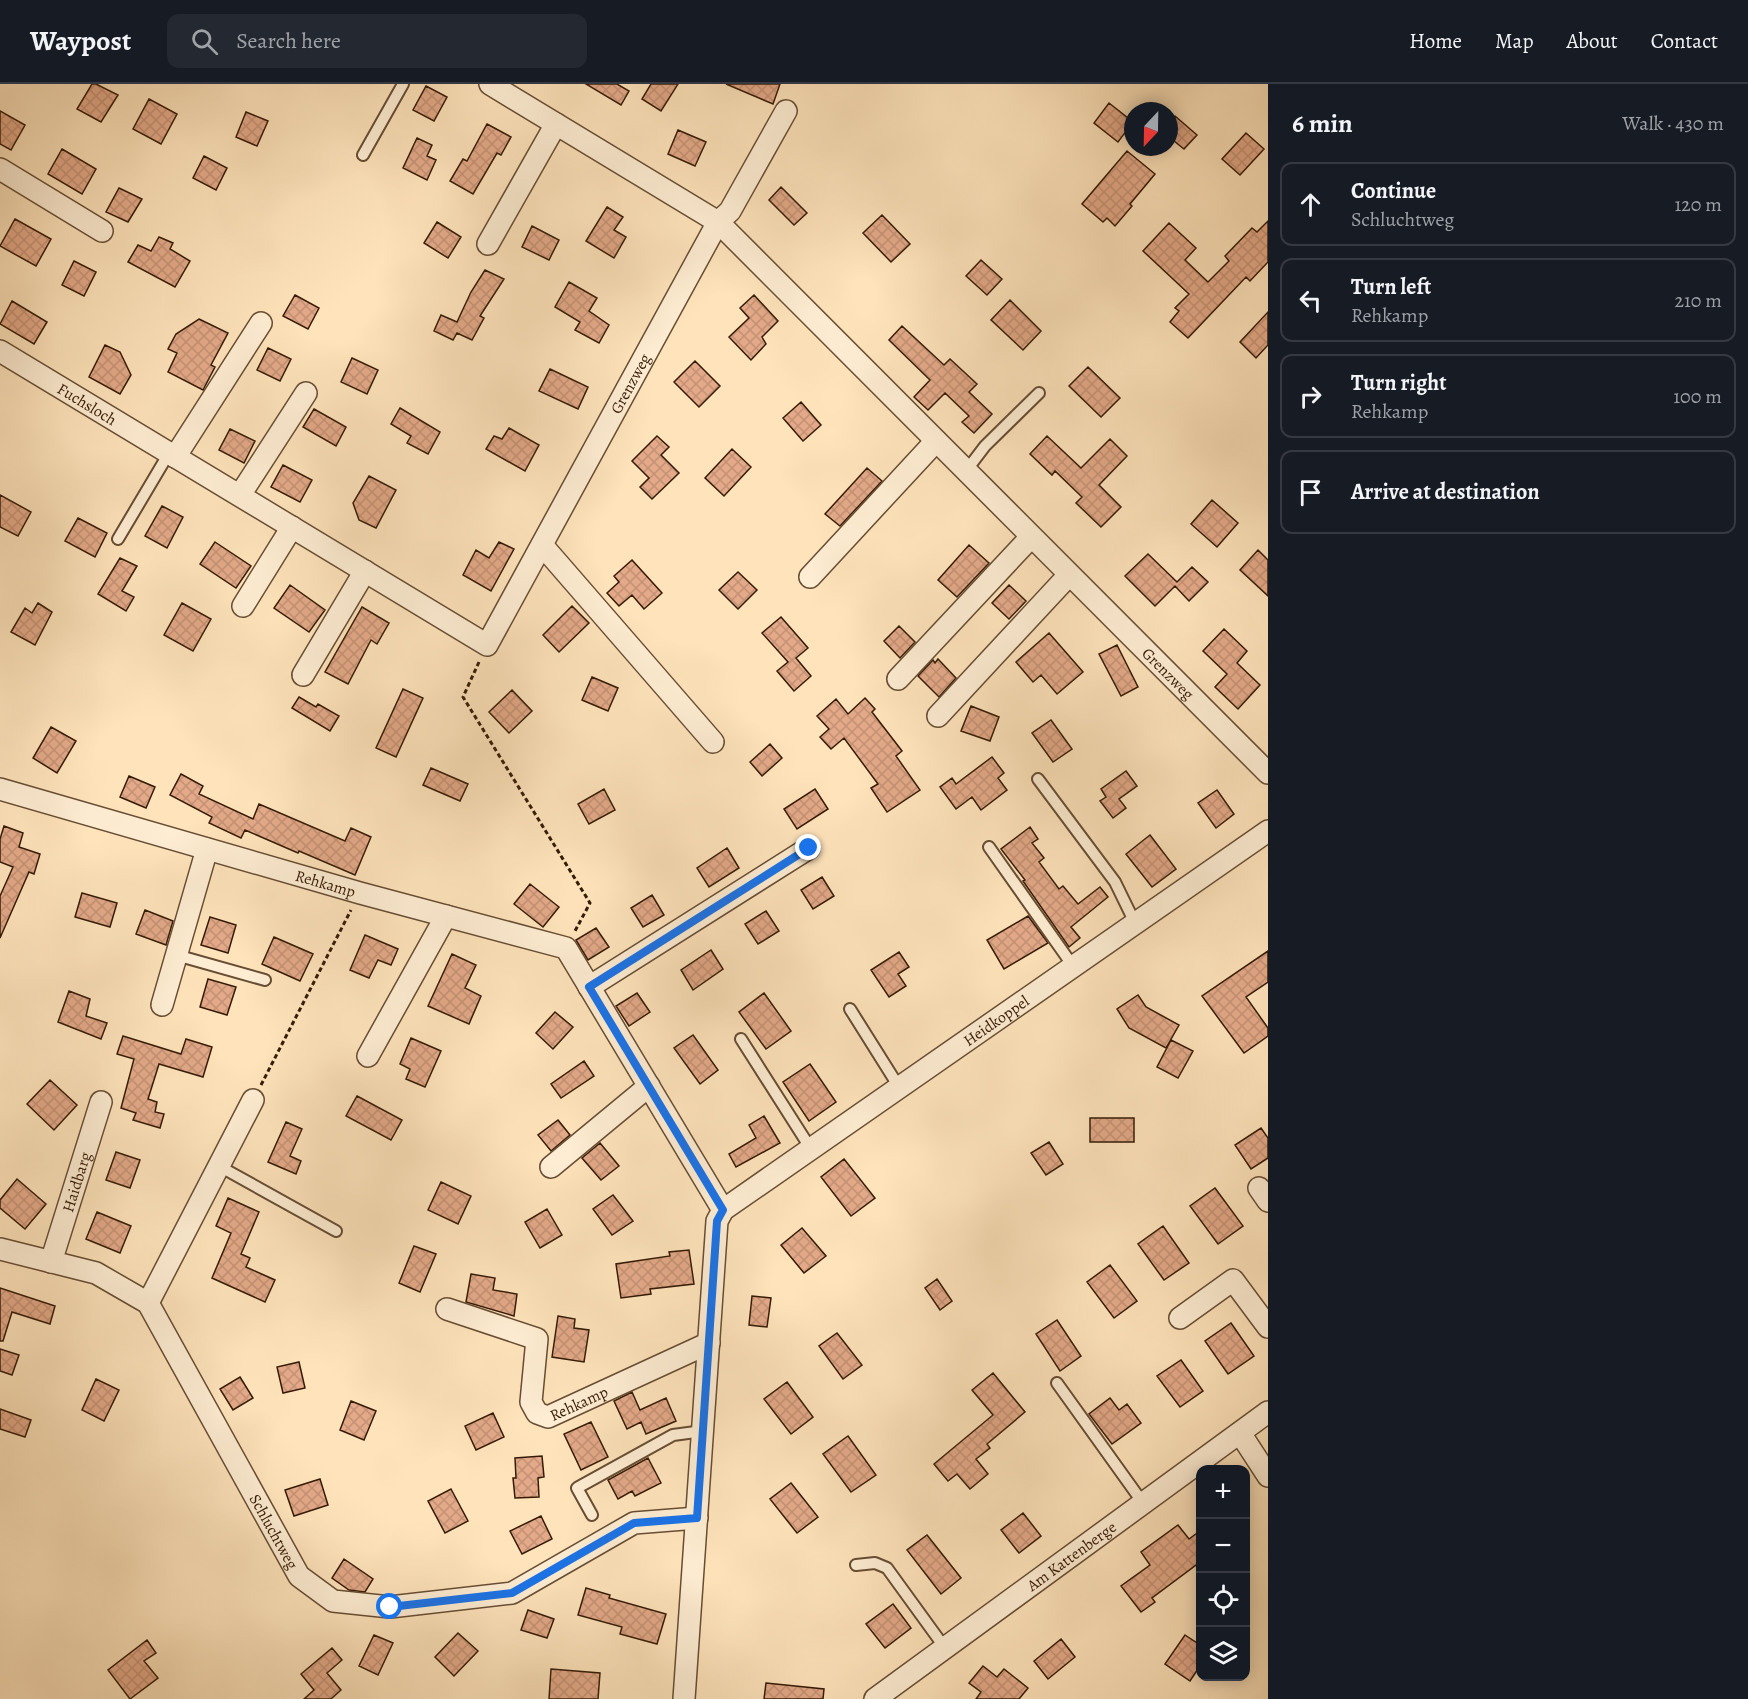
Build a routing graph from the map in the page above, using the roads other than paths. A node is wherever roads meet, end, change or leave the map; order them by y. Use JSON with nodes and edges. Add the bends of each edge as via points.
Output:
{"nodes":[{"id":1,"x":403,"y":84,"type":"edge"},
{"id":2,"x":490,"y":84,"type":"edge"},
{"id":3,"x":786,"y":111,"type":"dead end"},
{"id":4,"x":556,"y":124,"type":"junction"},
{"id":5,"x":363,"y":155,"type":"dead end"},
{"id":6,"x":0,"y":169,"type":"edge"},
{"id":7,"x":718,"y":222,"type":"junction"},
{"id":8,"x":102,"y":231,"type":"dead end"},
{"id":9,"x":488,"y":244,"type":"dead end"},
{"id":10,"x":261,"y":323,"type":"dead end"},
{"id":11,"x":0,"y":351,"type":"edge"},
{"id":12,"x":306,"y":393,"type":"dead end"},
{"id":13,"x":1039,"y":393,"type":"dead end"},
{"id":14,"x":936,"y":441,"type":"junction"},
{"id":15,"x":172,"y":455,"type":"junction"},
{"id":16,"x":966,"y":471,"type":"junction"},
{"id":17,"x":240,"y":495,"type":"junction"},
{"id":18,"x":292,"y":527,"type":"junction"},
{"id":19,"x":1031,"y":537,"type":"junction"},
{"id":20,"x":118,"y":539,"type":"dead end"},
{"id":21,"x":542,"y":545,"type":"junction"},
{"id":22,"x":365,"y":571,"type":"junction"},
{"id":23,"x":1069,"y":574,"type":"junction"},
{"id":24,"x":810,"y":577,"type":"dead end"},
{"id":25,"x":243,"y":606,"type":"dead end"},
{"id":26,"x":487,"y":645,"type":"joint"},
{"id":27,"x":303,"y":675,"type":"dead end"},
{"id":28,"x":898,"y":679,"type":"dead end"},
{"id":29,"x":938,"y":716,"type":"dead end"},
{"id":30,"x":713,"y":742,"type":"dead end"},
{"id":31,"x":1268,"y":773,"type":"edge"},
{"id":32,"x":1038,"y":779,"type":"dead end"},
{"id":33,"x":0,"y":789,"type":"edge"},
{"id":34,"x":1268,"y":831,"type":"edge"},
{"id":35,"x":989,"y":847,"type":"dead end"},
{"id":36,"x":809,"y":848,"type":"dead end"},
{"id":37,"x":207,"y":849,"type":"junction"},
{"id":38,"x":446,"y":916,"type":"junction"},
{"id":39,"x":1135,"y":923,"type":"junction"},
{"id":40,"x":176,"y":956,"type":"junction"},
{"id":41,"x":1073,"y":966,"type":"junction"},
{"id":42,"x":265,"y":980,"type":"dead end"},
{"id":43,"x":589,"y":987,"type":"junction"},
{"id":44,"x":162,"y":1005,"type":"dead end"},
{"id":45,"x":850,"y":1009,"type":"dead end"},
{"id":46,"x":741,"y":1039,"type":"dead end"},
{"id":47,"x":368,"y":1056,"type":"dead end"},
{"id":48,"x":649,"y":1086,"type":"junction"},
{"id":49,"x":899,"y":1087,"type":"junction"},
{"id":50,"x":253,"y":1100,"type":"road end"},
{"id":51,"x":101,"y":1102,"type":"dead end"},
{"id":52,"x":811,"y":1149,"type":"junction"},
{"id":53,"x":219,"y":1166,"type":"junction"},
{"id":54,"x":551,"y":1167,"type":"dead end"},
{"id":55,"x":723,"y":1210,"type":"junction"},
{"id":56,"x":336,"y":1230,"type":"dead end"},
{"id":57,"x":0,"y":1248,"type":"edge"},
{"id":58,"x":51,"y":1262,"type":"junction"},
{"id":59,"x":148,"y":1303,"type":"junction"},
{"id":60,"x":447,"y":1308,"type":"dead end"},
{"id":61,"x":1180,"y":1318,"type":"dead end"},
{"id":62,"x":1268,"y":1327,"type":"edge"},
{"id":63,"x":709,"y":1343,"type":"junction"},
{"id":64,"x":1057,"y":1383,"type":"dead end"},
{"id":65,"x":1268,"y":1412,"type":"edge"},
{"id":66,"x":703,"y":1431,"type":"junction"},
{"id":67,"x":1240,"y":1433,"type":"junction"},
{"id":68,"x":1268,"y":1476,"type":"edge"},
{"id":69,"x":1143,"y":1503,"type":"junction"},
{"id":70,"x":592,"y":1515,"type":"dead end"},
{"id":71,"x":697,"y":1518,"type":"junction"},
{"id":72,"x":856,"y":1565,"type":"dead end"},
{"id":73,"x":945,"y":1648,"type":"junction"},
{"id":74,"x":684,"y":1699,"type":"edge"},
{"id":75,"x":875,"y":1699,"type":"edge"}],
"edges":[{"from":1,"to":5,"type":"lane"},
{"from":2,"to":4,"type":"street","name":"Grenzweg"},
{"from":3,"to":7,"type":"street","name":"Grenzweg","via":[[730,211]]},
{"from":4,"to":7,"type":"street","name":"Grenzweg"},
{"from":4,"to":9,"type":"street"},
{"from":6,"to":8,"type":"street"},
{"from":7,"to":14,"type":"street","name":"Grenzweg"},
{"from":7,"to":21,"type":"street","name":"Grenzweg"},
{"from":10,"to":15,"type":"street"},
{"from":11,"to":15,"type":"street","name":"Fuchsloch"},
{"from":12,"to":17,"type":"street"},
{"from":13,"to":16,"type":"lane","via":[[985,446]]},
{"from":14,"to":16,"type":"street","name":"Grenzweg"},
{"from":14,"to":24,"type":"street"},
{"from":15,"to":17,"type":"street","name":"Fuchsloch"},
{"from":15,"to":20,"type":"lane"},
{"from":16,"to":19,"type":"street","name":"Grenzweg"},
{"from":17,"to":18,"type":"street","name":"Fuchsloch"},
{"from":18,"to":22,"type":"street","name":"Fuchsloch"},
{"from":18,"to":25,"type":"street"},
{"from":19,"to":23,"type":"street","name":"Grenzweg"},
{"from":19,"to":28,"type":"street"},
{"from":21,"to":26,"type":"street","name":"Grenzweg"},
{"from":21,"to":30,"type":"street"},
{"from":22,"to":26,"type":"street","name":"Fuchsloch"},
{"from":22,"to":27,"type":"street"},
{"from":23,"to":29,"type":"street"},
{"from":23,"to":31,"type":"street","name":"Grenzweg"},
{"from":32,"to":39,"type":"lane","via":[[1115,882]]},
{"from":33,"to":37,"type":"street","name":"Rehkamp"},
{"from":34,"to":39,"type":"street","name":"Heidkoppel"},
{"from":35,"to":41,"type":"lane"},
{"from":36,"to":43,"type":"street"},
{"from":37,"to":38,"type":"street","name":"Rehkamp"},
{"from":37,"to":40,"type":"street"},
{"from":38,"to":43,"type":"street","name":"Rehkamp","via":[[566,948]]},
{"from":38,"to":47,"type":"street"},
{"from":39,"to":41,"type":"street","name":"Heidkoppel"},
{"from":40,"to":42,"type":"lane"},
{"from":40,"to":44,"type":"street"},
{"from":41,"to":49,"type":"street","name":"Heidkoppel"},
{"from":43,"to":48,"type":"street"},
{"from":45,"to":49,"type":"lane"},
{"from":46,"to":52,"type":"lane"},
{"from":48,"to":54,"type":"street"},
{"from":48,"to":55,"type":"street"},
{"from":49,"to":52,"type":"street","name":"Heidkoppel"},
{"from":50,"to":53,"type":"street"},
{"from":51,"to":58,"type":"street","name":"Haidbarg"},
{"from":52,"to":55,"type":"street","name":"Heidkoppel"},
{"from":53,"to":56,"type":"lane"},
{"from":53,"to":59,"type":"street"},
{"from":55,"to":63,"type":"street","via":[[717,1221]]},
{"from":57,"to":58,"type":"street"},
{"from":58,"to":59,"type":"street","via":[[96,1273]]},
{"from":59,"to":71,"type":"street","name":"Schluchtweg","via":[[299,1576],[333,1600],[390,1607],[512,1593],[634,1523]]},
{"from":60,"to":63,"type":"street","name":"Rehkamp","via":[[537,1339],[531,1402],[537,1413],[548,1417]]},
{"from":61,"to":62,"type":"street","via":[[1233,1280]]},
{"from":63,"to":66,"type":"street"},
{"from":64,"to":69,"type":"lane"},
{"from":65,"to":67,"type":"street","name":"Am Kattenberge"},
{"from":66,"to":70,"type":"lane","via":[[674,1436],[577,1488]]},
{"from":66,"to":71,"type":"street"},
{"from":67,"to":68,"type":"street"},
{"from":67,"to":69,"type":"street","name":"Am Kattenberge"},
{"from":69,"to":73,"type":"street","name":"Am Kattenberge"},
{"from":71,"to":74,"type":"street"},
{"from":72,"to":73,"type":"lane","via":[[876,1563],[887,1568]]},
{"from":73,"to":75,"type":"street","name":"Am Kattenberge"}]}
